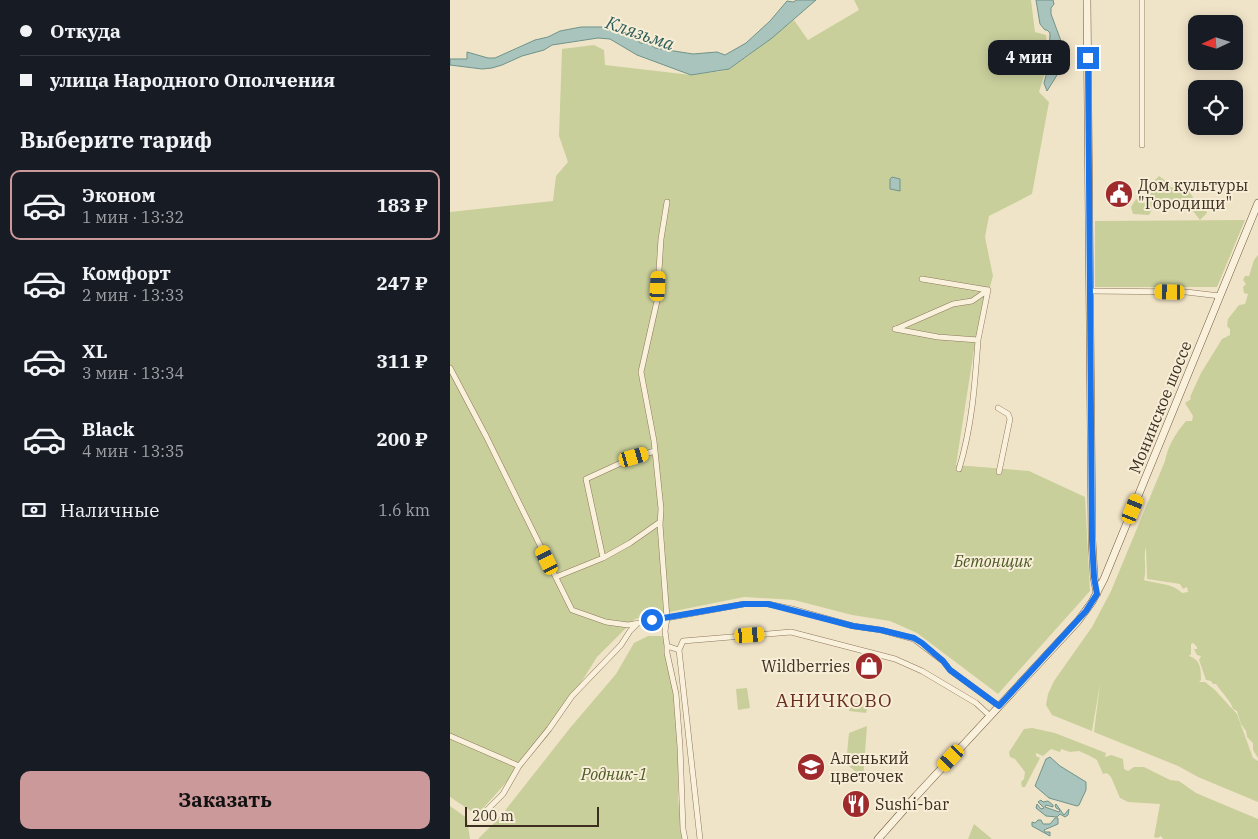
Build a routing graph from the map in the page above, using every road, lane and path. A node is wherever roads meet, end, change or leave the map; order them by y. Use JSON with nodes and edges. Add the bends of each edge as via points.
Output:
{"nodes":[{"id":1,"x":1087,"y":0,"type":"edge"},
{"id":2,"x":1142,"y":0,"type":"edge"},
{"id":3,"x":1142,"y":145,"type":"dead end"},
{"id":4,"x":667,"y":202,"type":"dead end"},
{"id":5,"x":1258,"y":203,"type":"edge"},
{"id":6,"x":922,"y":279,"type":"dead end"},
{"id":7,"x":988,"y":290,"type":"junction"},
{"id":8,"x":1090,"y":291,"type":"junction"},
{"id":9,"x":1220,"y":296,"type":"junction"},
{"id":10,"x":978,"y":340,"type":"junction"},
{"id":11,"x":450,"y":368,"type":"edge"},
{"id":12,"x":998,"y":408,"type":"dead end"},
{"id":13,"x":655,"y":451,"type":"junction"},
{"id":14,"x":958,"y":470,"type":"dead end"},
{"id":15,"x":999,"y":472,"type":"dead end"},
{"id":16,"x":660,"y":522,"type":"junction"},
{"id":17,"x":603,"y":558,"type":"junction"},
{"id":18,"x":1093,"y":570,"type":"junction"},
{"id":19,"x":556,"y":577,"type":"junction"},
{"id":20,"x":1104,"y":579,"type":"junction"},
{"id":21,"x":1097,"y":594,"type":"junction"},
{"id":22,"x":667,"y":618,"type":"junction"},
{"id":23,"x":637,"y":624,"type":"junction"},
{"id":24,"x":667,"y":646,"type":"junction"},
{"id":25,"x":679,"y":650,"type":"junction"},
{"id":26,"x":999,"y":706,"type":"junction"},
{"id":27,"x":990,"y":716,"type":"junction"},
{"id":28,"x":450,"y":736,"type":"edge"},
{"id":29,"x":519,"y":766,"type":"junction"},
{"id":30,"x":478,"y":819,"type":"dead end"},
{"id":31,"x":685,"y":839,"type":"edge"},
{"id":32,"x":700,"y":839,"type":"edge"},
{"id":33,"x":878,"y":839,"type":"edge"}],
"edges":[{"from":1,"to":8,"type":"main road"},
{"from":2,"to":3,"type":"street"},
{"from":4,"to":13,"type":"street","via":[[657,301],[641,372]]},
{"from":5,"to":9,"type":"main road","name":"Монинское шоссе"},
{"from":6,"to":7,"type":"street"},
{"from":7,"to":10,"type":"street"},
{"from":7,"to":10,"type":"street","via":[[972,300],[952,304],[895,330]]},
{"from":8,"to":9,"type":"street","via":[[1186,292]]},
{"from":8,"to":18,"type":"main road"},
{"from":9,"to":20,"type":"main road","name":"Монинское шоссе"},
{"from":10,"to":14,"type":"street","via":[[974,396],[966,447]]},
{"from":11,"to":19,"type":"street"},
{"from":12,"to":15,"type":"street","via":[[1010,419]]},
{"from":13,"to":16,"type":"street"},
{"from":13,"to":17,"type":"street","via":[[634,457],[586,480]]},
{"from":16,"to":17,"type":"street"},
{"from":16,"to":22,"type":"street"},
{"from":17,"to":19,"type":"street"},
{"from":18,"to":20,"type":"main road","via":[[1099,580]]},
{"from":18,"to":21,"type":"main road"},
{"from":19,"to":23,"type":"street","via":[[572,610],[606,622]]},
{"from":20,"to":21,"type":"main road","name":"Монинское шоссе"},
{"from":21,"to":26,"type":"main road","name":"Монинское шоссе","via":[[1078,621]]},
{"from":22,"to":23,"type":"street"},
{"from":22,"to":24,"type":"street"},
{"from":22,"to":26,"type":"street","via":[[744,604],[768,604],[914,638]]},
{"from":23,"to":29,"type":"street","via":[[572,696]]},
{"from":24,"to":25,"type":"street"},
{"from":24,"to":31,"type":"street","via":[[676,694]]},
{"from":25,"to":27,"type":"street","via":[[683,641],[791,632],[895,659],[970,699]]},
{"from":25,"to":32,"type":"street"},
{"from":26,"to":27,"type":"main road","name":"Монинское шоссе"},
{"from":27,"to":33,"type":"main road","name":"Монинское шоссе"},
{"from":28,"to":29,"type":"street"},
{"from":29,"to":30,"type":"street","via":[[503,794]]}]}
